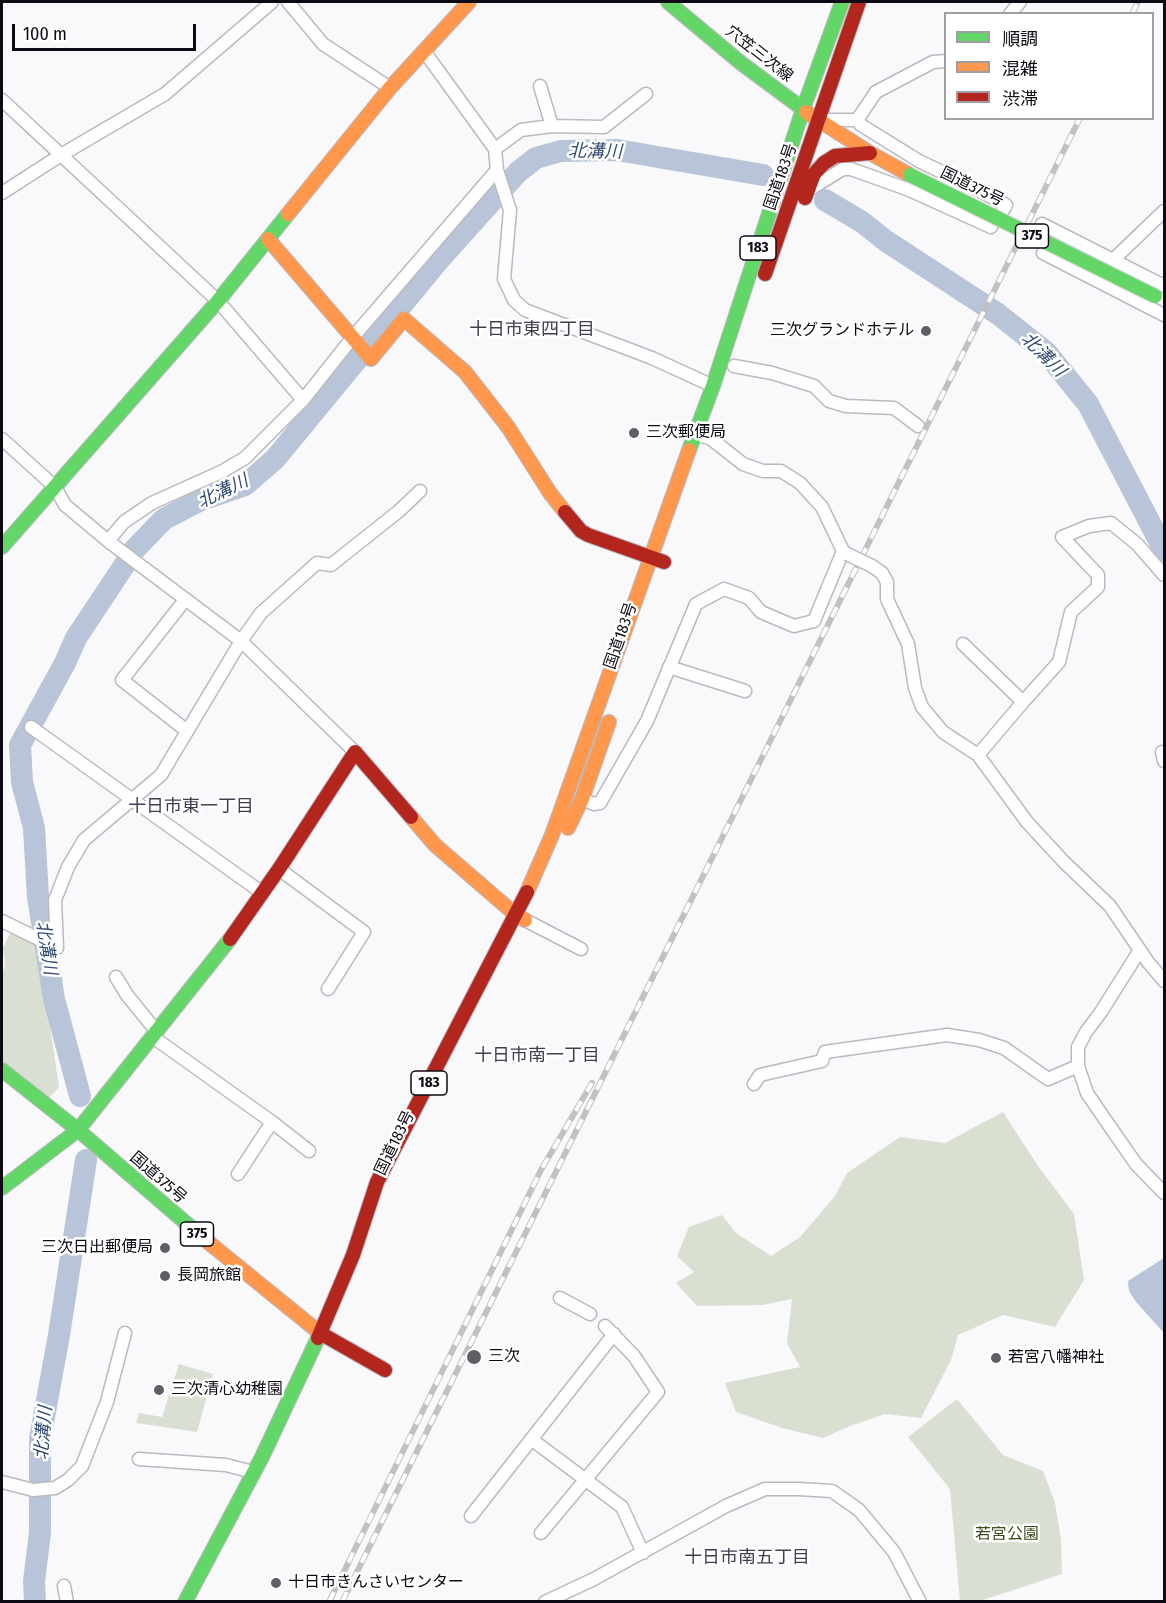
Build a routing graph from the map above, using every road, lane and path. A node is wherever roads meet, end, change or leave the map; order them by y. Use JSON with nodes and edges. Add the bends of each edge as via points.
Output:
{"nodes":[{"id":1,"x":272,"y":2,"type":"edge"},
{"id":2,"x":288,"y":2,"type":"edge"},
{"id":3,"x":470,"y":2,"type":"edge"},
{"id":4,"x":668,"y":2,"type":"edge"},
{"id":5,"x":842,"y":2,"type":"edge"},
{"id":6,"x":859,"y":2,"type":"edge"},
{"id":7,"x":424,"y":51,"type":"junction"},
{"id":8,"x":944,"y":61,"type":"edge"},
{"id":9,"x":540,"y":86,"type":"dead end"},
{"id":10,"x":390,"y":88,"type":"junction"},
{"id":11,"x":646,"y":94,"type":"dead end"},
{"id":12,"x":2,"y":100,"type":"edge"},
{"id":13,"x":803,"y":109,"type":"junction"},
{"id":14,"x":818,"y":120,"type":"junction"},
{"id":15,"x":856,"y":120,"type":"junction"},
{"id":16,"x":552,"y":126,"type":"junction"},
{"id":17,"x":495,"y":149,"type":"junction"},
{"id":18,"x":870,"y":153,"type":"junction"},
{"id":19,"x":61,"y":155,"type":"junction"},
{"id":20,"x":497,"y":170,"type":"junction"},
{"id":21,"x":808,"y":190,"type":"junction"},
{"id":22,"x":2,"y":193,"type":"edge"},
{"id":23,"x":1164,"y":211,"type":"edge"},
{"id":24,"x":1042,"y":224,"type":"dead end"},
{"id":25,"x":993,"y":228,"type":"junction"},
{"id":26,"x":1005,"y":234,"type":"dead end"},
{"id":27,"x":268,"y":239,"type":"junction"},
{"id":28,"x":776,"y":242,"type":"junction"},
{"id":29,"x":1030,"y":246,"type":"dead end"},
{"id":30,"x":1113,"y":260,"type":"junction"},
{"id":31,"x":1164,"y":285,"type":"edge"},
{"id":32,"x":760,"y":288,"type":"dead end"},
{"id":33,"x":1160,"y":299,"type":"edge"},
{"id":34,"x":218,"y":301,"type":"junction"},
{"id":35,"x":1164,"y":315,"type":"edge"},
{"id":36,"x":353,"y":337,"type":"junction"},
{"id":37,"x":736,"y":361,"type":"joint"},
{"id":38,"x":713,"y":386,"type":"junction"},
{"id":39,"x":724,"y":397,"type":"dead end"},
{"id":40,"x":303,"y":400,"type":"junction"},
{"id":41,"x":918,"y":426,"type":"dead end"},
{"id":42,"x":695,"y":435,"type":"junction"},
{"id":43,"x":2,"y":439,"type":"edge"},
{"id":44,"x":55,"y":487,"type":"junction"},
{"id":45,"x":420,"y":491,"type":"dead end"},
{"id":46,"x":108,"y":541,"type":"junction"},
{"id":47,"x":2,"y":547,"type":"edge"},
{"id":48,"x":845,"y":553,"type":"junction"},
{"id":49,"x":661,"y":562,"type":"junction"},
{"id":50,"x":1164,"y":575,"type":"edge"},
{"id":51,"x":185,"y":600,"type":"junction"},
{"id":52,"x":241,"y":641,"type":"junction"},
{"id":53,"x":963,"y":644,"type":"dead end"},
{"id":54,"x":669,"y":667,"type":"junction"},
{"id":55,"x":745,"y":691,"type":"dead end"},
{"id":56,"x":1023,"y":702,"type":"junction"},
{"id":57,"x":613,"y":709,"type":"dead end"},
{"id":58,"x":31,"y":727,"type":"dead end"},
{"id":59,"x":187,"y":731,"type":"junction"},
{"id":60,"x":355,"y":752,"type":"junction"},
{"id":61,"x":978,"y":755,"type":"junction"},
{"id":62,"x":582,"y":799,"type":"junction"},
{"id":63,"x":132,"y":801,"type":"junction"},
{"id":64,"x":279,"y":869,"type":"junction"},
{"id":65,"x":261,"y":892,"type":"junction"},
{"id":66,"x":520,"y":917,"type":"junction"},
{"id":67,"x":2,"y":921,"type":"edge"},
{"id":68,"x":580,"y":949,"type":"dead end"},
{"id":69,"x":1140,"y":950,"type":"junction"},
{"id":70,"x":116,"y":977,"type":"dead end"},
{"id":71,"x":1164,"y":981,"type":"edge"},
{"id":72,"x":328,"y":989,"type":"dead end"},
{"id":73,"x":155,"y":1035,"type":"junction"},
{"id":74,"x":1078,"y":1066,"type":"junction"},
{"id":75,"x":2,"y":1070,"type":"edge"},
{"id":76,"x":754,"y":1084,"type":"dead end"},
{"id":77,"x":441,"y":1087,"type":"dead end"},
{"id":78,"x":272,"y":1122,"type":"junction"},
{"id":79,"x":78,"y":1130,"type":"junction"},
{"id":80,"x":309,"y":1151,"type":"dead end"},
{"id":81,"x":238,"y":1174,"type":"dead end"},
{"id":82,"x":2,"y":1188,"type":"edge"},
{"id":83,"x":1164,"y":1193,"type":"edge"},
{"id":84,"x":384,"y":1202,"type":"dead end"},
{"id":85,"x":353,"y":1255,"type":"junction"},
{"id":86,"x":560,"y":1298,"type":"dead end"},
{"id":87,"x":590,"y":1314,"type":"dead end"},
{"id":88,"x":125,"y":1333,"type":"dead end"},
{"id":89,"x":320,"y":1333,"type":"junction"},
{"id":90,"x":385,"y":1370,"type":"dead end"},
{"id":91,"x":531,"y":1439,"type":"junction"},
{"id":92,"x":138,"y":1459,"type":"dead end"},
{"id":93,"x":254,"y":1472,"type":"junction"},
{"id":94,"x":586,"y":1480,"type":"junction"},
{"id":95,"x":2,"y":1482,"type":"edge"},
{"id":96,"x":471,"y":1516,"type":"dead end"},
{"id":97,"x":541,"y":1533,"type":"dead end"},
{"id":98,"x":643,"y":1553,"type":"junction"},
{"id":99,"x":64,"y":1586,"type":"dead end"},
{"id":100,"x":67,"y":1602,"type":"edge"},
{"id":101,"x":185,"y":1602,"type":"edge"},
{"id":102,"x":545,"y":1602,"type":"edge"},
{"id":103,"x":920,"y":1602,"type":"edge"}],
"edges":[{"from":1,"to":19,"type":"street","via":[[165,94]]},
{"from":2,"to":10,"type":"street","via":[[323,45]]},
{"from":3,"to":7,"type":"main road"},
{"from":4,"to":13,"type":"main road","name":"穴笠三次線"},
{"from":5,"to":13,"type":"main road","name":"国道183号","number":"183"},
{"from":6,"to":14,"type":"main road","name":"国道183号","number":"183"},
{"from":7,"to":10,"type":"main road"},
{"from":7,"to":17,"type":"street"},
{"from":8,"to":15,"type":"street","via":[[933,62],[876,92]]},
{"from":9,"to":16,"type":"street"},
{"from":10,"to":27,"type":"main road"},
{"from":11,"to":16,"type":"street","via":[[604,127]]},
{"from":12,"to":19,"type":"street"},
{"from":13,"to":14,"type":"main road","name":"国道375号","number":"375"},
{"from":13,"to":38,"type":"main road","name":"国道183号","number":"183"},
{"from":14,"to":15,"type":"street"},
{"from":14,"to":18,"type":"main road","name":"国道375号","number":"375"},
{"from":14,"to":28,"type":"main road","name":"国道183号","number":"183"},
{"from":15,"to":25,"type":"street","via":[[919,161],[1006,205]]},
{"from":16,"to":17,"type":"street","via":[[521,130]]},
{"from":17,"to":20,"type":"street"},
{"from":18,"to":21,"type":"main road","via":[[835,156],[814,174]]},
{"from":18,"to":33,"type":"main road","name":"国道375号","number":"375","bridge":true},
{"from":19,"to":22,"type":"street"},
{"from":19,"to":34,"type":"street"},
{"from":20,"to":36,"type":"street"},
{"from":20,"to":38,"type":"street","via":[[510,210],[504,279],[514,300],[525,310],[652,357]]},
{"from":21,"to":25,"type":"street","via":[[843,169],[851,169],[907,189]]},
{"from":21,"to":28,"type":"main road","via":[[802,206]]},
{"from":23,"to":30,"type":"street"},
{"from":24,"to":30,"type":"street"},
{"from":25,"to":26,"type":"street"},
{"from":27,"to":34,"type":"main road"},
{"from":27,"to":36,"type":"main road"},
{"from":28,"to":32,"type":"main road","name":"国道183号","number":"183"},
{"from":29,"to":35,"type":"street"},
{"from":30,"to":31,"type":"street"},
{"from":34,"to":40,"type":"street"},
{"from":34,"to":44,"type":"main road"},
{"from":36,"to":40,"type":"street"},
{"from":36,"to":49,"type":"main road","via":[[371,359],[404,319],[465,372],[581,531]]},
{"from":37,"to":39,"type":"main road"},
{"from":37,"to":41,"type":"street","via":[[814,386],[829,401],[846,406],[894,408]]},
{"from":38,"to":42,"type":"main road","name":"国道183号","number":"183"},
{"from":40,"to":46,"type":"street","via":[[244,458],[152,503],[124,522]]},
{"from":42,"to":48,"type":"street","via":[[710,438],[743,464],[763,471],[781,471],[800,483],[822,507]]},
{"from":42,"to":49,"type":"main road","name":"国道183号","number":"183"},
{"from":43,"to":44,"type":"street"},
{"from":44,"to":46,"type":"street","via":[[65,505]]},
{"from":44,"to":47,"type":"main road"},
{"from":45,"to":52,"type":"street","via":[[331,565],[317,563],[261,613]]},
{"from":46,"to":51,"type":"street"},
{"from":48,"to":54,"type":"street","via":[[814,621],[794,626],[761,612],[749,598],[724,589],[696,604]]},
{"from":48,"to":61,"type":"street","bridge":true,"via":[[872,566],[887,582],[887,599],[908,644],[922,707],[943,732]]},
{"from":49,"to":66,"type":"main road","name":"国道183号","number":"183"},
{"from":50,"to":56,"type":"street","via":[[1137,544],[1111,523],[1089,526],[1062,537],[1098,575],[1098,587],[1071,612],[1059,662]]},
{"from":51,"to":52,"type":"street"},
{"from":51,"to":59,"type":"street","via":[[122,680]]},
{"from":52,"to":59,"type":"street"},
{"from":52,"to":60,"type":"street"},
{"from":53,"to":56,"type":"street"},
{"from":54,"to":55,"type":"street"},
{"from":54,"to":62,"type":"street","via":[[647,721],[600,803]]},
{"from":56,"to":61,"type":"street"},
{"from":57,"to":62,"type":"main road","name":"国道183号","number":"183"},
{"from":58,"to":63,"type":"street"},
{"from":59,"to":63,"type":"street","via":[[160,775]]},
{"from":60,"to":64,"type":"main road"},
{"from":60,"to":66,"type":"main road","via":[[435,845]]},
{"from":61,"to":69,"type":"street","via":[[1027,822],[1110,906]]},
{"from":62,"to":66,"type":"main road","name":"国道183号","number":"183"},
{"from":63,"to":65,"type":"street"},
{"from":63,"to":67,"type":"street","via":[[84,840],[68,867],[55,900],[57,948]]},
{"from":64,"to":65,"type":"main road"},
{"from":64,"to":72,"type":"street","via":[[364,932]]},
{"from":65,"to":73,"type":"main road","via":[[239,927]]},
{"from":66,"to":68,"type":"street"},
{"from":66,"to":77,"type":"main road","name":"国道183号","number":"183"},
{"from":66,"to":85,"type":"main road","name":"国道183号","number":"183","via":[[377,1182]]},
{"from":69,"to":71,"type":"street"},
{"from":69,"to":74,"type":"street","via":[[1086,1032],[1078,1047]]},
{"from":70,"to":73,"type":"street"},
{"from":73,"to":78,"type":"street"},
{"from":73,"to":79,"type":"main road"},
{"from":74,"to":76,"type":"street","via":[[1048,1079],[1004,1048],[947,1035],[825,1052],[822,1061],[760,1075]]},
{"from":74,"to":83,"type":"street","via":[[1087,1093],[1136,1164]]},
{"from":75,"to":79,"type":"main road","name":"国道375号"},
{"from":78,"to":80,"type":"street"},
{"from":78,"to":81,"type":"street"},
{"from":79,"to":82,"type":"main road"},
{"from":79,"to":89,"type":"main road","name":"国道375号","number":"375"},
{"from":84,"to":85,"type":"main road","name":"国道183号","number":"183"},
{"from":85,"to":89,"type":"main road","name":"国道183号","number":"183"},
{"from":86,"to":87,"type":"street"},
{"from":88,"to":95,"type":"street","via":[[107,1402],[82,1466],[55,1488]]},
{"from":89,"to":90,"type":"main road","name":"国道375号"},
{"from":89,"to":93,"type":"main road","name":"国道183号","number":"183"},
{"from":91,"to":94,"type":"street"},
{"from":91,"to":94,"type":"street","via":[[610,1330],[634,1356],[658,1392]]},
{"from":91,"to":96,"type":"street"},
{"from":92,"to":93,"type":"street","via":[[226,1464]]},
{"from":93,"to":101,"type":"main road","name":"国道183号","number":"183"},
{"from":94,"to":97,"type":"street"},
{"from":94,"to":98,"type":"street","via":[[622,1507]]},
{"from":98,"to":102,"type":"street"},
{"from":98,"to":103,"type":"street","via":[[726,1506],[765,1489],[832,1491],[859,1510],[894,1552]]},
{"from":99,"to":100,"type":"street"}]}
